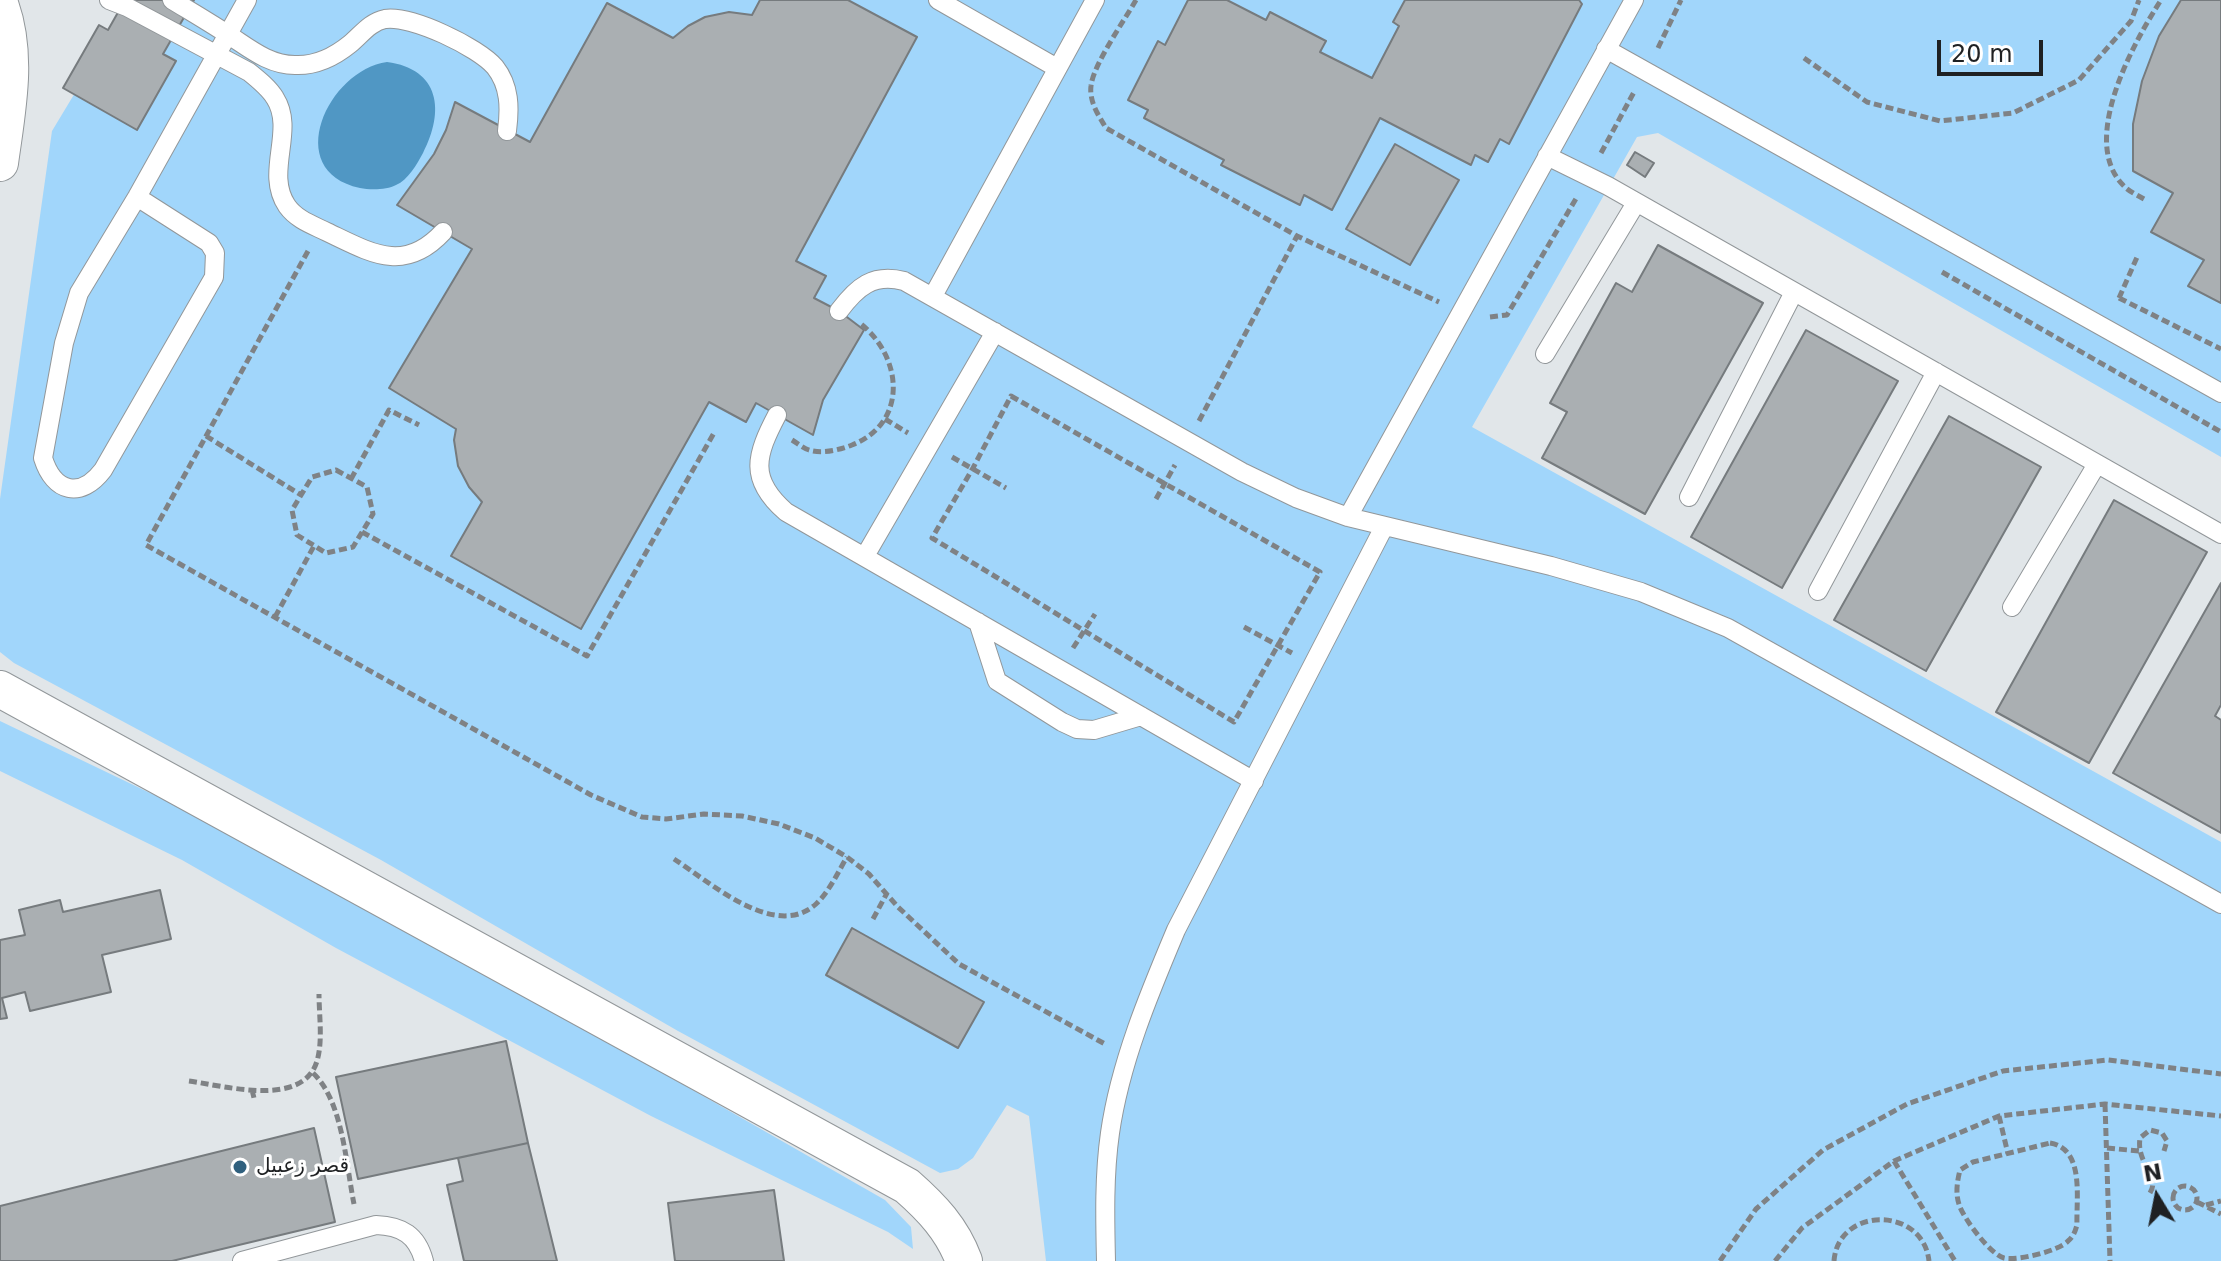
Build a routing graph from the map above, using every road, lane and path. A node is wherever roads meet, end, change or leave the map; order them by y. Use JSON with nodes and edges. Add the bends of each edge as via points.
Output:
{"nodes":[{"id":1,"x":109,"y":0,"type":"edge"},
{"id":2,"x":172,"y":0,"type":"edge"},
{"id":3,"x":247,"y":0,"type":"edge"},
{"id":4,"x":938,"y":0,"type":"edge"},
{"id":5,"x":1095,"y":0,"type":"edge"},
{"id":6,"x":1136,"y":0,"type":"edge"},
{"id":7,"x":1634,"y":0,"type":"edge"},
{"id":8,"x":2139,"y":0,"type":"edge"},
{"id":9,"x":2161,"y":0,"type":"edge"},
{"id":10,"x":0,"y":4,"type":"edge"},
{"id":11,"x":2131,"y":21,"type":"junction"},
{"id":12,"x":2142,"y":31,"type":"junction"},
{"id":13,"x":227,"y":34,"type":"junction"},
{"id":14,"x":1606,"y":49,"type":"junction"},
{"id":15,"x":216,"y":54,"type":"junction"},
{"id":16,"x":1804,"y":58,"type":"dead end"},
{"id":17,"x":1057,"y":68,"type":"junction"},
{"id":18,"x":507,"y":131,"type":"dead end"},
{"id":19,"x":1547,"y":156,"type":"junction"},
{"id":20,"x":0,"y":163,"type":"edge"},
{"id":21,"x":137,"y":197,"type":"junction"},
{"id":22,"x":2144,"y":199,"type":"dead end"},
{"id":23,"x":1636,"y":203,"type":"junction"},
{"id":24,"x":320,"y":229,"type":"junction"},
{"id":25,"x":443,"y":232,"type":"dead end"},
{"id":26,"x":2138,"y":255,"type":"dead end"},
{"id":27,"x":1794,"y":292,"type":"junction"},
{"id":28,"x":933,"y":296,"type":"junction"},
{"id":29,"x":2119,"y":298,"type":"junction"},
{"id":30,"x":840,"y":310,"type":"joint"},
{"id":31,"x":2106,"y":329,"type":"junction"},
{"id":32,"x":995,"y":332,"type":"junction"},
{"id":33,"x":2221,"y":349,"type":"edge"},
{"id":34,"x":1545,"y":354,"type":"dead end"},
{"id":35,"x":1936,"y":372,"type":"junction"},
{"id":36,"x":2221,"y":393,"type":"edge"},
{"id":37,"x":774,"y":421,"type":"joint"},
{"id":38,"x":419,"y":425,"type":"dead end"},
{"id":39,"x":714,"y":433,"type":"dead end"},
{"id":40,"x":206,"y":436,"type":"junction"},
{"id":41,"x":1189,"y":441,"type":"junction"},
{"id":42,"x":2097,"y":464,"type":"junction"},
{"id":43,"x":351,"y":479,"type":"junction"},
{"id":44,"x":1165,"y":483,"type":"junction"},
{"id":45,"x":301,"y":495,"type":"junction"},
{"id":46,"x":1689,"y":497,"type":"dead end"},
{"id":47,"x":1156,"y":499,"type":"dead end"},
{"id":48,"x":1348,"y":517,"type":"junction"},
{"id":49,"x":1384,"y":527,"type":"junction"},
{"id":50,"x":362,"y":532,"type":"junction"},
{"id":51,"x":2221,"y":534,"type":"edge"},
{"id":52,"x":314,"y":546,"type":"junction"},
{"id":53,"x":865,"y":556,"type":"junction"},
{"id":54,"x":1818,"y":591,"type":"dead end"},
{"id":55,"x":2012,"y":607,"type":"dead end"},
{"id":56,"x":1095,"y":614,"type":"dead end"},
{"id":57,"x":275,"y":617,"type":"junction"},
{"id":58,"x":978,"y":622,"type":"junction"},
{"id":59,"x":1244,"y":627,"type":"dead end"},
{"id":60,"x":1084,"y":631,"type":"junction"},
{"id":61,"x":1278,"y":645,"type":"junction"},
{"id":62,"x":1314,"y":664,"type":"junction"},
{"id":63,"x":1059,"y":669,"type":"junction"},
{"id":64,"x":0,"y":689,"type":"edge"},
{"id":65,"x":1141,"y":716,"type":"junction"},
{"id":66,"x":1254,"y":781,"type":"junction"},
{"id":67,"x":847,"y":857,"type":"junction"},
{"id":68,"x":674,"y":859,"type":"dead end"},
{"id":69,"x":887,"y":893,"type":"junction"},
{"id":70,"x":2221,"y":904,"type":"edge"},
{"id":71,"x":873,"y":919,"type":"dead end"},
{"id":72,"x":319,"y":994,"type":"dead end"},
{"id":73,"x":1128,"y":1057,"type":"junction"},
{"id":74,"x":313,"y":1073,"type":"junction"},
{"id":75,"x":2221,"y":1074,"type":"edge"},
{"id":76,"x":189,"y":1081,"type":"dead end"},
{"id":77,"x":252,"y":1090,"type":"junction"},
{"id":78,"x":254,"y":1098,"type":"dead end"},
{"id":79,"x":2105,"y":1104,"type":"junction"},
{"id":80,"x":1999,"y":1116,"type":"junction"},
{"id":81,"x":2221,"y":1116,"type":"edge"},
{"id":82,"x":2107,"y":1148,"type":"junction"},
{"id":83,"x":2139,"y":1151,"type":"junction"},
{"id":84,"x":2164,"y":1151,"type":"dead end"},
{"id":85,"x":2008,"y":1154,"type":"junction"},
{"id":86,"x":1894,"y":1161,"type":"junction"},
{"id":87,"x":2150,"y":1193,"type":"dead end"},
{"id":88,"x":2221,"y":1201,"type":"edge"},
{"id":89,"x":2197,"y":1202,"type":"junction"},
{"id":90,"x":2205,"y":1206,"type":"junction"},
{"id":91,"x":2221,"y":1214,"type":"edge"},
{"id":92,"x":359,"y":1229,"type":"junction"},
{"id":93,"x":2038,"y":1254,"type":"junction"},
{"id":94,"x":242,"y":1261,"type":"edge"},
{"id":95,"x":424,"y":1261,"type":"edge"},
{"id":96,"x":964,"y":1261,"type":"edge"},
{"id":97,"x":1106,"y":1261,"type":"edge"},
{"id":98,"x":1720,"y":1261,"type":"edge"},
{"id":99,"x":1775,"y":1261,"type":"edge"},
{"id":100,"x":1834,"y":1261,"type":"edge"},
{"id":101,"x":1929,"y":1261,"type":"edge"},
{"id":102,"x":1955,"y":1261,"type":"edge"},
{"id":103,"x":2039,"y":1261,"type":"edge"},
{"id":104,"x":2110,"y":1261,"type":"edge"}],
"edges":[{"from":1,"to":15,"type":"lane"},
{"from":2,"to":13,"type":"lane"},
{"from":3,"to":13,"type":"lane"},
{"from":4,"to":17,"type":"lane"},
{"from":5,"to":17,"type":"lane"},
{"from":6,"to":41,"type":"path","via":[[1090,87],[1106,128],[1297,236]]},
{"from":7,"to":14,"type":"lane"},
{"from":8,"to":11,"type":"path"},
{"from":9,"to":12,"type":"path"},
{"from":10,"to":20,"type":"street","via":[[11,77]]},
{"from":11,"to":12,"type":"path"},
{"from":11,"to":16,"type":"path","via":[[2079,80],[2013,113],[1940,121],[1867,102]]},
{"from":12,"to":22,"type":"path","via":[[2115,94],[2107,142],[2111,168],[2123,186]]},
{"from":13,"to":15,"type":"lane"},
{"from":13,"to":18,"type":"lane","via":[[256,54],[294,66],[334,56],[384,19],[412,23],[475,51],[494,67],[506,87]]},
{"from":14,"to":19,"type":"lane"},
{"from":14,"to":31,"type":"lane"},
{"from":15,"to":21,"type":"lane"},
{"from":15,"to":24,"type":"lane","via":[[249,72],[277,101],[282,120],[278,187],[287,206]]},
{"from":17,"to":28,"type":"lane"},
{"from":19,"to":23,"type":"lane"},
{"from":19,"to":48,"type":"lane"},
{"from":21,"to":21,"type":"lane","via":[[91,270],[70,317],[43,458],[48,474],[61,486],[93,484],[214,277],[215,253],[209,243]]},
{"from":23,"to":27,"type":"lane"},
{"from":23,"to":34,"type":"lane"},
{"from":24,"to":25,"type":"lane","via":[[391,257],[412,255]]},
{"from":24,"to":40,"type":"path"},
{"from":26,"to":29,"type":"path"},
{"from":27,"to":35,"type":"lane"},
{"from":27,"to":46,"type":"lane"},
{"from":28,"to":30,"type":"lane","via":[[904,281],[874,279],[860,286]]},
{"from":28,"to":32,"type":"lane"},
{"from":29,"to":31,"type":"path"},
{"from":29,"to":33,"type":"path"},
{"from":30,"to":37,"type":"path","via":[[875,335],[891,361],[894,391],[885,419],[865,440],[838,451],[810,450]]},
{"from":31,"to":36,"type":"lane"},
{"from":32,"to":41,"type":"lane"},
{"from":32,"to":53,"type":"lane"},
{"from":35,"to":42,"type":"lane"},
{"from":35,"to":54,"type":"lane"},
{"from":37,"to":53,"type":"lane","via":[[759,465],[772,500]]},
{"from":38,"to":43,"type":"path","via":[[389,410]]},
{"from":39,"to":50,"type":"path","via":[[587,656]]},
{"from":40,"to":45,"type":"path"},
{"from":40,"to":57,"type":"path","via":[[146,545]]},
{"from":41,"to":44,"type":"path"},
{"from":41,"to":48,"type":"lane","via":[[1296,498]]},
{"from":42,"to":51,"type":"lane"},
{"from":42,"to":55,"type":"lane"},
{"from":43,"to":45,"type":"path","via":[[336,470],[312,477]]},
{"from":43,"to":50,"type":"path","via":[[367,487],[373,514]]},
{"from":44,"to":47,"type":"path"},
{"from":44,"to":60,"type":"path","via":[[1011,396],[932,538]]},
{"from":44,"to":61,"type":"path","via":[[1320,572]]},
{"from":45,"to":52,"type":"path","via":[[292,510],[297,535]]},
{"from":48,"to":49,"type":"lane"},
{"from":49,"to":62,"type":"lane"},
{"from":49,"to":70,"type":"lane","via":[[1641,592],[1728,628]]},
{"from":50,"to":52,"type":"path","via":[[353,547],[326,553]]},
{"from":52,"to":57,"type":"path"},
{"from":53,"to":58,"type":"lane"},
{"from":56,"to":60,"type":"path"},
{"from":57,"to":67,"type":"path","via":[[626,812],[666,819],[742,816],[803,833]]},
{"from":58,"to":63,"type":"lane"},
{"from":58,"to":65,"type":"lane","via":[[997,681],[1062,722],[1094,730]]},
{"from":59,"to":61,"type":"path"},
{"from":60,"to":61,"type":"path","via":[[1234,722]]},
{"from":60,"to":63,"type":"path"},
{"from":61,"to":62,"type":"path"},
{"from":62,"to":66,"type":"lane"},
{"from":63,"to":65,"type":"lane"},
{"from":64,"to":96,"type":"street","via":[[907,1186],[935,1212]]},
{"from":65,"to":66,"type":"lane"},
{"from":66,"to":73,"type":"lane","via":[[1176,930]]},
{"from":67,"to":68,"type":"path","via":[[820,901],[777,917],[759,913]]},
{"from":67,"to":69,"type":"path"},
{"from":69,"to":71,"type":"path"},
{"from":69,"to":73,"type":"path","via":[[959,964]]},
{"from":72,"to":74,"type":"path"},
{"from":73,"to":97,"type":"lane","via":[[1110,1131]]},
{"from":74,"to":77,"type":"path","via":[[301,1085]]},
{"from":74,"to":92,"type":"path","via":[[333,1103]]},
{"from":75,"to":98,"type":"path","via":[[2108,1060],[2003,1071],[1907,1104],[1823,1150],[1756,1209]]},
{"from":76,"to":77,"type":"path"},
{"from":77,"to":78,"type":"path"},
{"from":79,"to":80,"type":"path"},
{"from":79,"to":81,"type":"path"},
{"from":79,"to":82,"type":"path"},
{"from":80,"to":85,"type":"path"},
{"from":80,"to":86,"type":"path"},
{"from":82,"to":83,"type":"path"},
{"from":82,"to":104,"type":"path"},
{"from":83,"to":84,"type":"path","via":[[2140,1138],[2150,1130],[2166,1136]]},
{"from":83,"to":87,"type":"path","via":[[2154,1177]]},
{"from":85,"to":93,"type":"path","via":[[2062,1145],[2075,1168],[2075,1234],[2066,1244]]},
{"from":85,"to":93,"type":"path","via":[[1960,1170],[1960,1207],[1990,1251],[2003,1258]]},
{"from":86,"to":99,"type":"path","via":[[1802,1228]]},
{"from":86,"to":102,"type":"path"},
{"from":88,"to":90,"type":"path"},
{"from":89,"to":89,"type":"path","via":[[2187,1186],[2173,1198],[2180,1210]]},
{"from":89,"to":90,"type":"path"},
{"from":90,"to":91,"type":"path"},
{"from":92,"to":94,"type":"lane"},
{"from":92,"to":95,"type":"lane","via":[[376,1225],[408,1232]]},
{"from":93,"to":103,"type":"path"},
{"from":100,"to":101,"type":"path","via":[[1846,1233],[1863,1222],[1884,1219],[1920,1234]]}]}
